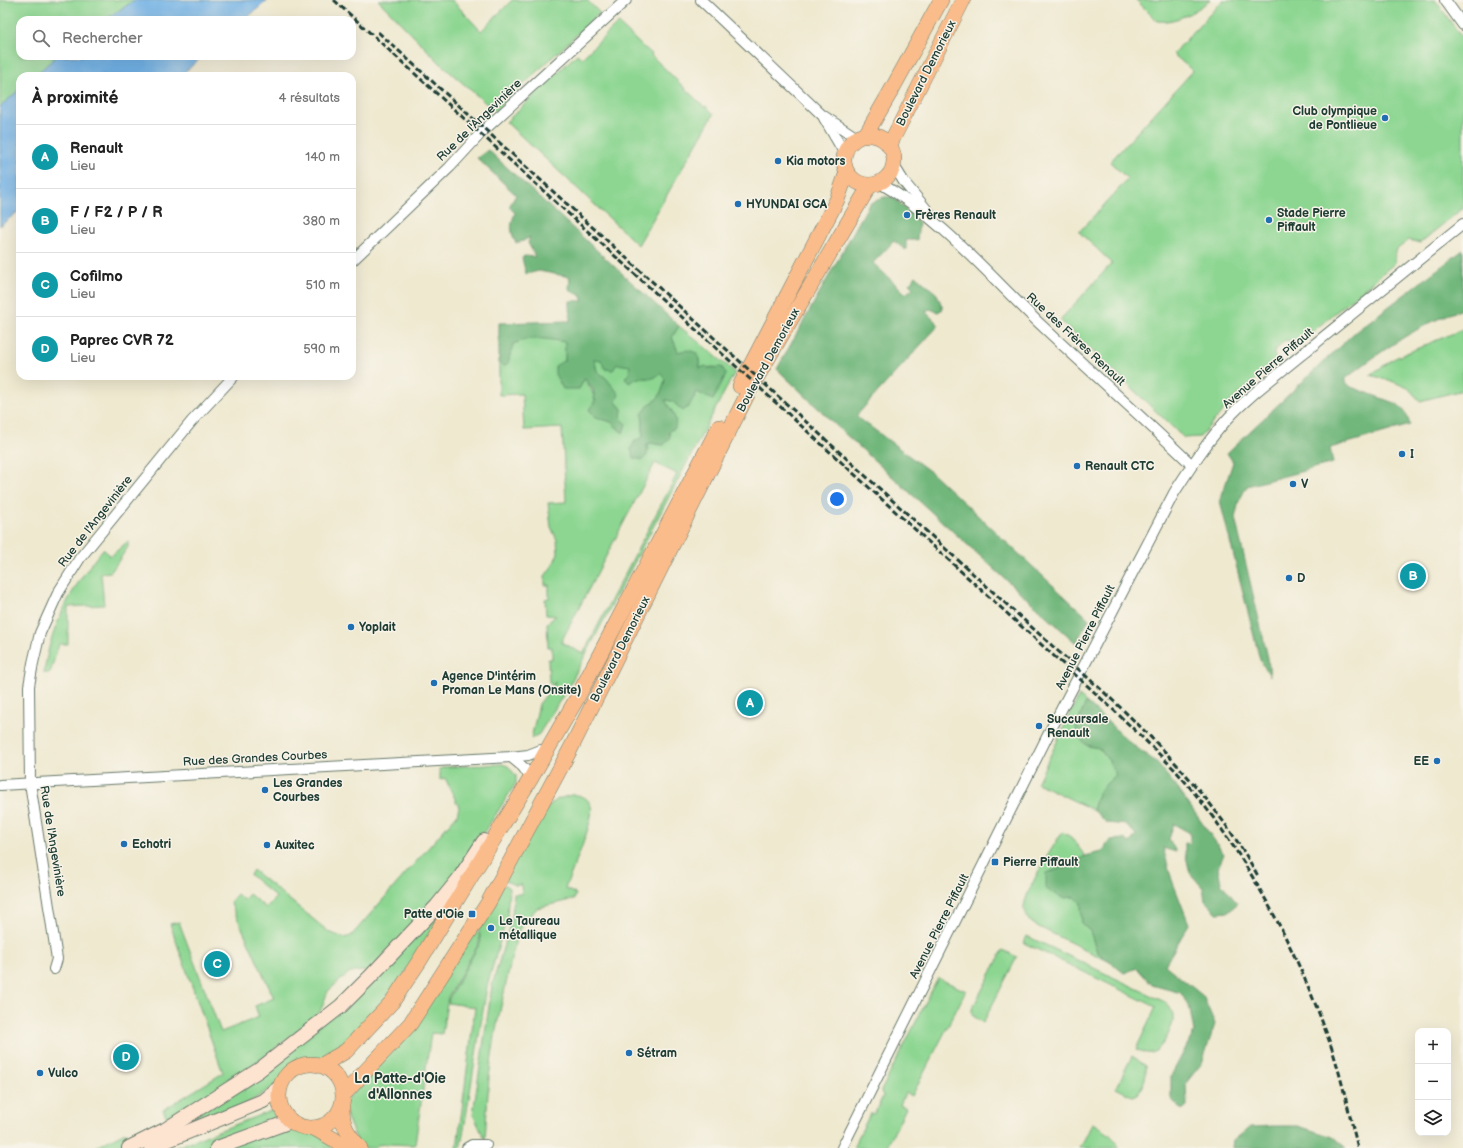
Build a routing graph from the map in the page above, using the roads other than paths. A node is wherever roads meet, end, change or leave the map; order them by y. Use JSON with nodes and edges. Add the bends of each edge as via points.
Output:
{"nodes":[{"id":1,"x":626,"y":0,"type":"edge"},
{"id":2,"x":702,"y":0,"type":"edge"},
{"id":3,"x":941,"y":0,"type":"edge"},
{"id":4,"x":964,"y":0,"type":"edge"},
{"id":5,"x":1445,"y":0,"type":"edge"},
{"id":6,"x":1463,"y":24,"type":"edge"},
{"id":7,"x":822,"y":115,"type":"junction"},
{"id":8,"x":861,"y":137,"type":"junction"},
{"id":9,"x":889,"y":146,"type":"junction"},
{"id":10,"x":845,"y":154,"type":"junction"},
{"id":11,"x":893,"y":164,"type":"junction"},
{"id":12,"x":847,"y":172,"type":"junction"},
{"id":13,"x":874,"y":184,"type":"junction"},
{"id":14,"x":1463,"y":224,"type":"edge"},
{"id":15,"x":944,"y":230,"type":"junction"},
{"id":16,"x":356,"y":257,"type":"edge"},
{"id":17,"x":230,"y":380,"type":"edge"},
{"id":18,"x":1192,"y":465,"type":"junction"},
{"id":19,"x":576,"y":700,"type":"junction"},
{"id":20,"x":541,"y":750,"type":"junction"},
{"id":21,"x":511,"y":757,"type":"junction"},
{"id":22,"x":530,"y":776,"type":"junction"},
{"id":23,"x":30,"y":783,"type":"junction"},
{"id":24,"x":0,"y":785,"type":"edge"},
{"id":25,"x":54,"y":970,"type":"dead end"},
{"id":26,"x":322,"y":1065,"type":"junction"},
{"id":27,"x":280,"y":1087,"type":"junction"},
{"id":28,"x":343,"y":1100,"type":"junction"},
{"id":29,"x":291,"y":1121,"type":"junction"},
{"id":30,"x":314,"y":1128,"type":"junction"},
{"id":31,"x":486,"y":1145,"type":"dead end"},
{"id":32,"x":129,"y":1148,"type":"edge"},
{"id":33,"x":147,"y":1148,"type":"edge"},
{"id":34,"x":217,"y":1148,"type":"edge"},
{"id":35,"x":344,"y":1148,"type":"edge"},
{"id":36,"x":360,"y":1148,"type":"edge"},
{"id":37,"x":467,"y":1148,"type":"edge"},
{"id":38,"x":842,"y":1148,"type":"edge"}],
"edges":[{"from":1,"to":16,"type":"street","name":"Rue de l'Angevinière","via":[[483,131],[450,167]]},
{"from":2,"to":7,"type":"street"},
{"from":3,"to":8,"type":"main road","name":"Boulevard Demorieux","via":[[892,91]]},
{"from":4,"to":9,"type":"main road","name":"Boulevard Demorieux"},
{"from":5,"to":6,"type":"street"},
{"from":7,"to":8,"type":"street"},
{"from":7,"to":10,"type":"street"},
{"from":8,"to":9,"type":"main road","via":[[872,136]]},
{"from":8,"to":10,"type":"main road","via":[[851,143]]},
{"from":9,"to":11,"type":"main road"},
{"from":10,"to":12,"type":"main road","via":[[844,165]]},
{"from":11,"to":13,"type":"main road","via":[[888,177]]},
{"from":11,"to":15,"type":"street","name":"Rue des Frères Renault","via":[[904,182]]},
{"from":12,"to":13,"type":"main road","via":[[859,183]]},
{"from":12,"to":19,"type":"main road","name":"Boulevard Demorieux","via":[[837,200]]},
{"from":13,"to":15,"type":"street","name":"Rue des Frères Renault","via":[[896,192]]},
{"from":13,"to":28,"type":"main road","name":"Boulevard Demorieux","via":[[751,387],[571,748],[488,903],[410,1024]]},
{"from":14,"to":18,"type":"street","name":"Avenue Pierre Piffault","via":[[1258,390],[1233,413]]},
{"from":15,"to":18,"type":"street","name":"Rue des Frères Renault","via":[[1039,323]]},
{"from":17,"to":23,"type":"street","name":"Rue de l'Angevinière","via":[[192,421],[84,553],[58,593],[40,633],[29,686]]},
{"from":18,"to":38,"type":"street","name":"Avenue Pierre Piffault","via":[[1174,493],[1050,733]]},
{"from":19,"to":20,"type":"main road"},
{"from":19,"to":22,"type":"main road","name":"Boulevard Demorieux"},
{"from":20,"to":21,"type":"street","name":"Rue des Grandes Courbes"},
{"from":20,"to":22,"type":"main road"},
{"from":21,"to":22,"type":"street"},
{"from":21,"to":23,"type":"street","name":"Rue des Grandes Courbes"},
{"from":22,"to":26,"type":"main road","name":"Boulevard Demorieux","via":[[420,960],[392,1002],[346,1051]]},
{"from":22,"to":32,"type":"main road","via":[[459,879],[437,906],[341,1006],[259,1070],[165,1130]]},
{"from":23,"to":24,"type":"street","name":"Rue des Grandes Courbes"},
{"from":23,"to":25,"type":"street","name":"Rue de l'Angevinière","via":[[57,959]]},
{"from":26,"to":27,"type":"main road","via":[[309,1063],[296,1067],[290,1071]]},
{"from":26,"to":28,"type":"main road","via":[[338,1075]]},
{"from":27,"to":29,"type":"main road","via":[[279,1102]]},
{"from":27,"to":33,"type":"main road","via":[[263,1101]]},
{"from":28,"to":30,"type":"main road","via":[[332,1121]]},
{"from":28,"to":36,"type":"main road","via":[[342,1119],[347,1132]]},
{"from":29,"to":30,"type":"main road","via":[[302,1127]]},
{"from":29,"to":34,"type":"main road"},
{"from":30,"to":35,"type":"main road"},
{"from":31,"to":37,"type":"street","via":[[472,1145]]}]}
